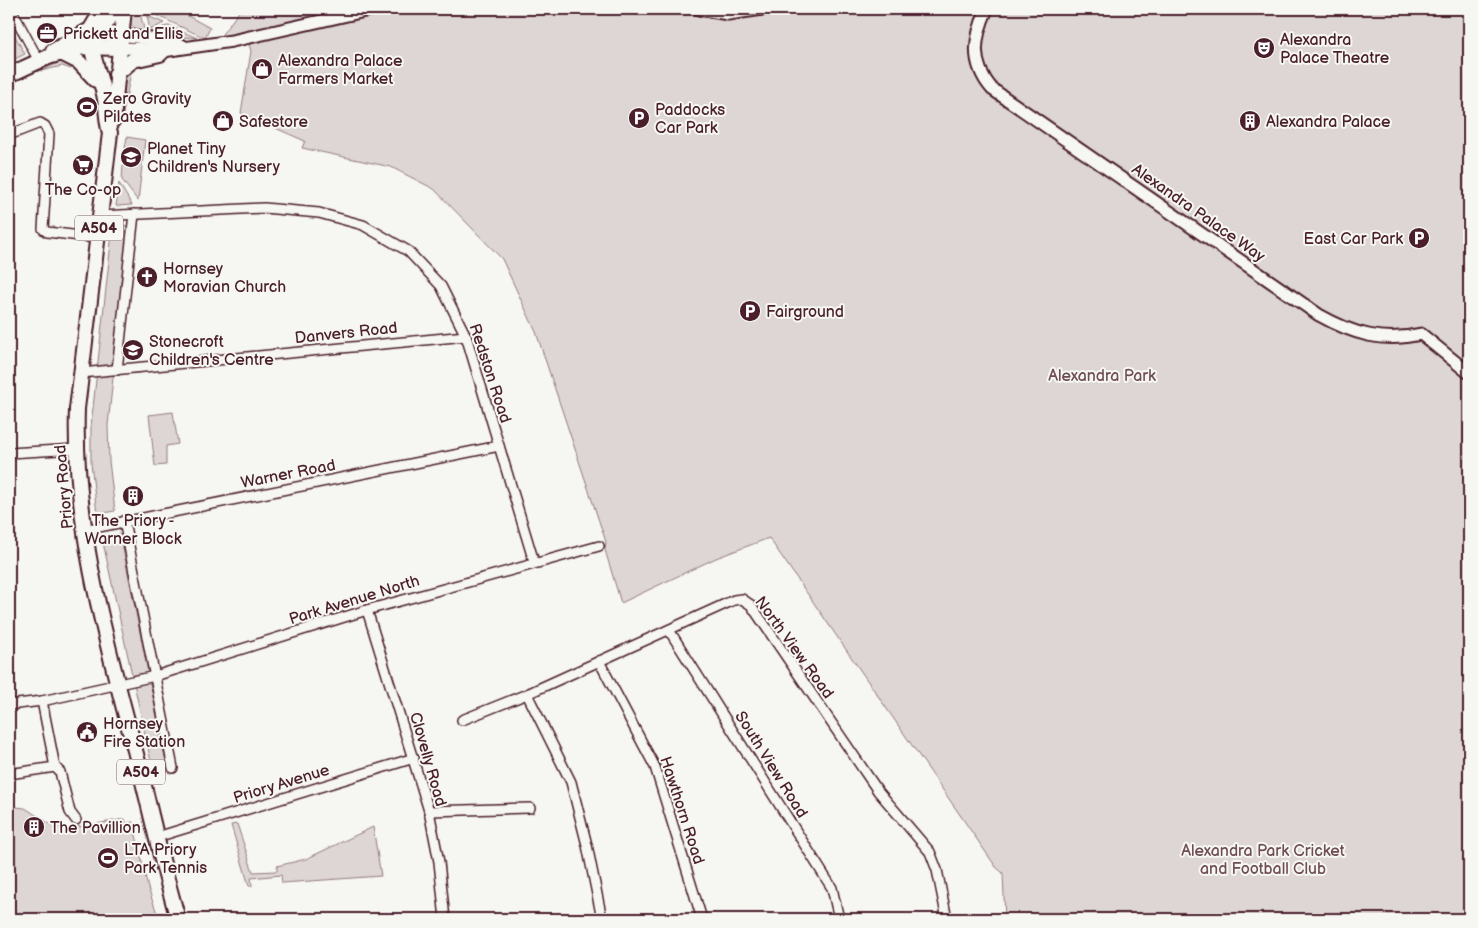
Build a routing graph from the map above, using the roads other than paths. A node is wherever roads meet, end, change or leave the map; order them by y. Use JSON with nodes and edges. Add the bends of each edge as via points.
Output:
{"nodes":[{"id":1,"x":11,"y":9,"type":"edge"},
{"id":2,"x":103,"y":9,"type":"edge"},
{"id":3,"x":116,"y":9,"type":"edge"},
{"id":4,"x":124,"y":9,"type":"edge"},
{"id":5,"x":374,"y":9,"type":"edge"},
{"id":6,"x":699,"y":9,"type":"edge"},
{"id":7,"x":763,"y":9,"type":"edge"},
{"id":8,"x":988,"y":9,"type":"edge"},
{"id":9,"x":95,"y":39,"type":"junction"},
{"id":10,"x":119,"y":41,"type":"junction"},
{"id":11,"x":185,"y":46,"type":"junction"},
{"id":12,"x":163,"y":51,"type":"junction"},
{"id":13,"x":63,"y":54,"type":"junction"},
{"id":14,"x":44,"y":59,"type":"junction"},
{"id":15,"x":116,"y":74,"type":"junction"},
{"id":16,"x":9,"y":75,"type":"edge"},
{"id":17,"x":103,"y":91,"type":"junction"},
{"id":18,"x":110,"y":133,"type":"junction"},
{"id":19,"x":9,"y":135,"type":"edge"},
{"id":20,"x":134,"y":214,"type":"junction"},
{"id":21,"x":100,"y":216,"type":"junction"},
{"id":22,"x":97,"y":238,"type":"junction"},
{"id":23,"x":466,"y":336,"type":"junction"},
{"id":24,"x":117,"y":370,"type":"junction"},
{"id":25,"x":81,"y":373,"type":"junction"},
{"id":26,"x":1469,"y":373,"type":"edge"},
{"id":27,"x":499,"y":446,"type":"junction"},
{"id":28,"x":76,"y":449,"type":"junction"},
{"id":29,"x":9,"y":453,"type":"edge"},
{"id":30,"x":124,"y":521,"type":"junction"},
{"id":31,"x":84,"y":530,"type":"junction"},
{"id":32,"x":599,"y":546,"type":"dead end"},
{"id":33,"x":534,"y":562,"type":"junction"},
{"id":34,"x":367,"y":610,"type":"junction"},
{"id":35,"x":669,"y":630,"type":"junction"},
{"id":36,"x":599,"y":661,"type":"junction"},
{"id":37,"x":155,"y":676,"type":"junction"},
{"id":38,"x":118,"y":684,"type":"junction"},
{"id":39,"x":527,"y":694,"type":"junction"},
{"id":40,"x":42,"y":701,"type":"junction"},
{"id":41,"x":9,"y":705,"type":"edge"},
{"id":42,"x":462,"y":720,"type":"dead end"},
{"id":43,"x":414,"y":758,"type":"junction"},
{"id":44,"x":55,"y":767,"type":"junction"},
{"id":45,"x":173,"y":768,"type":"dead end"},
{"id":46,"x":9,"y":774,"type":"edge"},
{"id":47,"x":530,"y":808,"type":"dead end"},
{"id":48,"x":430,"y":811,"type":"junction"},
{"id":49,"x":76,"y":820,"type":"dead end"},
{"id":50,"x":156,"y":837,"type":"junction"},
{"id":51,"x":178,"y":919,"type":"edge"},
{"id":52,"x":445,"y":919,"type":"edge"},
{"id":53,"x":602,"y":919,"type":"edge"},
{"id":54,"x":702,"y":919,"type":"edge"},
{"id":55,"x":839,"y":919,"type":"edge"},
{"id":56,"x":947,"y":919,"type":"edge"}],
"edges":[{"from":1,"to":14,"type":"street","via":[[32,47]]},
{"from":2,"to":9,"type":"main road"},
{"from":3,"to":9,"type":"main road"},
{"from":4,"to":10,"type":"main road","number":"A504"},
{"from":5,"to":11,"type":"street","via":[[232,41]]},
{"from":6,"to":7,"type":"street","via":[[728,14]]},
{"from":8,"to":26,"type":"street","name":"Alexandra Palace Way","via":[[976,36],[975,50],[978,67],[992,89],[1319,315],[1365,336],[1392,338],[1421,334]]},
{"from":9,"to":10,"type":"main road"},
{"from":9,"to":13,"type":"main road"},
{"from":9,"to":14,"type":"main road","via":[[54,50]]},
{"from":9,"to":17,"type":"main road","name":"Priory Road","number":"A504","via":[[94,65]]},
{"from":10,"to":11,"type":"street","via":[[176,42]]},
{"from":10,"to":12,"type":"street"},
{"from":10,"to":15,"type":"main road","number":"A504"},
{"from":11,"to":12,"type":"street"},
{"from":12,"to":15,"type":"main road","via":[[133,60]]},
{"from":13,"to":14,"type":"main road"},
{"from":13,"to":17,"type":"main road","via":[[84,66]]},
{"from":14,"to":16,"type":"main road"},
{"from":15,"to":18,"type":"main road","number":"A504"},
{"from":17,"to":18,"type":"main road","name":"Priory Road","number":"A504"},
{"from":18,"to":21,"type":"main road","name":"Priory Road","number":"A504"},
{"from":19,"to":22,"type":"street","via":[[40,124],[49,134],[43,229]]},
{"from":20,"to":21,"type":"street","name":"Redston Road"},
{"from":20,"to":23,"type":"street","name":"Redston Road","via":[[264,208],[319,214],[363,225],[408,251],[441,286]]},
{"from":20,"to":24,"type":"street"},
{"from":21,"to":22,"type":"main road","name":"Priory Road","number":"A504"},
{"from":22,"to":25,"type":"main road","name":"Priory Road","number":"A504"},
{"from":23,"to":24,"type":"street","name":"Danvers Road"},
{"from":23,"to":27,"type":"street","name":"Redston Road"},
{"from":24,"to":25,"type":"street","name":"Danvers Road"},
{"from":25,"to":28,"type":"main road","name":"Priory Road","number":"A504"},
{"from":27,"to":30,"type":"street","name":"Warner Road"},
{"from":27,"to":33,"type":"street","name":"Redston Road"},
{"from":28,"to":29,"type":"street"},
{"from":28,"to":31,"type":"main road","name":"Priory Road","number":"A504"},
{"from":30,"to":31,"type":"street","name":"Warner Road"},
{"from":30,"to":37,"type":"street"},
{"from":31,"to":38,"type":"main road","name":"Priory Road","number":"A504"},
{"from":32,"to":33,"type":"street","name":"Park Avenue North"},
{"from":33,"to":34,"type":"street","name":"Park Avenue North"},
{"from":34,"to":37,"type":"street","name":"Park Avenue North"},
{"from":34,"to":43,"type":"street","name":"Clovelly Road"},
{"from":35,"to":36,"type":"street","name":"North View Road"},
{"from":35,"to":55,"type":"street","name":"South View Road","via":[[832,888]]},
{"from":35,"to":56,"type":"street","name":"North View Road","via":[[734,600],[742,599],[751,605],[878,791],[930,852]]},
{"from":36,"to":39,"type":"street","name":"North View Road"},
{"from":36,"to":54,"type":"street","name":"Hawthorn Road","via":[[656,767]]},
{"from":37,"to":38,"type":"street","name":"Park Avenue North"},
{"from":37,"to":45,"type":"street"},
{"from":38,"to":40,"type":"street","name":"Park Avenue North"},
{"from":38,"to":50,"type":"main road","name":"Priory Road","number":"A504"},
{"from":39,"to":42,"type":"street","name":"North View Road"},
{"from":39,"to":53,"type":"street","via":[[571,782]]},
{"from":40,"to":41,"type":"street","name":"Park Avenue North"},
{"from":40,"to":44,"type":"street"},
{"from":43,"to":48,"type":"street","name":"Clovelly Road"},
{"from":43,"to":50,"type":"street","name":"Priory Avenue"},
{"from":44,"to":46,"type":"street"},
{"from":44,"to":49,"type":"street","via":[[60,772],[70,812]]},
{"from":47,"to":48,"type":"street"},
{"from":48,"to":52,"type":"street","name":"Clovelly Road"},
{"from":50,"to":51,"type":"main road","name":"Priory Road","number":"A504"}]}
